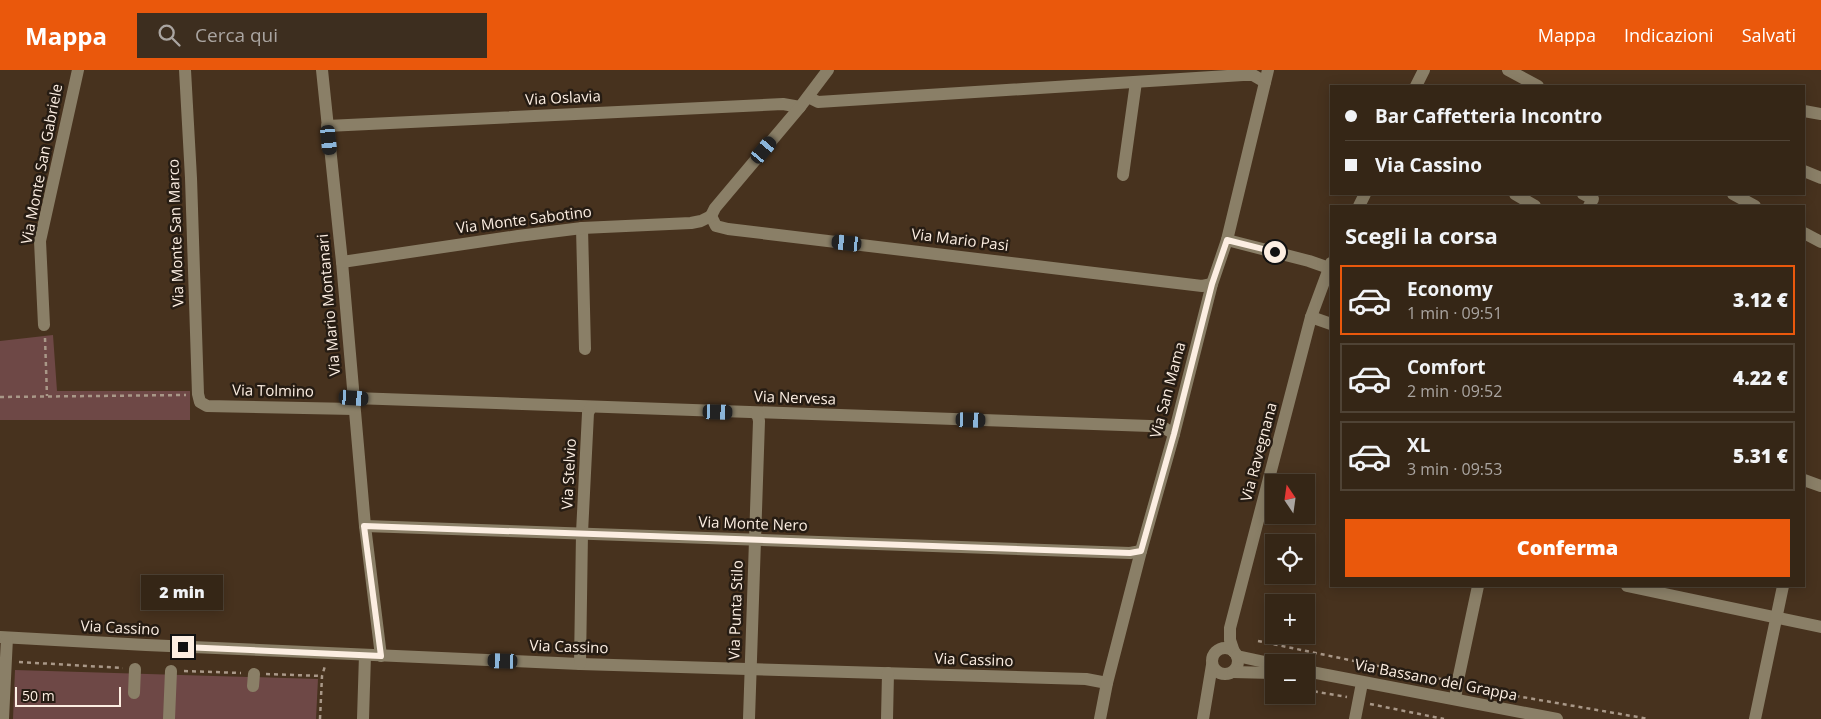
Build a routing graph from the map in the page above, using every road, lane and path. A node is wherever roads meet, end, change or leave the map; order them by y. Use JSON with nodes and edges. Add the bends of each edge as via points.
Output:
{"nodes":[{"id":1,"x":78,"y":70,"type":"edge"},
{"id":2,"x":185,"y":70,"type":"edge"},
{"id":3,"x":322,"y":70,"type":"edge"},
{"id":4,"x":828,"y":70,"type":"edge"},
{"id":5,"x":1424,"y":70,"type":"edge"},
{"id":6,"x":1508,"y":70,"type":"edge"},
{"id":7,"x":1266,"y":76,"type":"edge"},
{"id":8,"x":1136,"y":82,"type":"junction"},
{"id":9,"x":1416,"y":85,"type":"edge"},
{"id":10,"x":1536,"y":85,"type":"edge"},
{"id":11,"x":804,"y":102,"type":"junction"},
{"id":12,"x":1805,"y":111,"type":"edge"},
{"id":13,"x":1821,"y":114,"type":"edge"},
{"id":14,"x":327,"y":126,"type":"junction"},
{"id":15,"x":1805,"y":171,"type":"edge"},
{"id":16,"x":1123,"y":175,"type":"dead end"},
{"id":17,"x":1821,"y":178,"type":"edge"},
{"id":18,"x":1518,"y":195,"type":"edge"},
{"id":19,"x":1585,"y":195,"type":"edge"},
{"id":20,"x":1735,"y":195,"type":"edge"},
{"id":21,"x":1533,"y":205,"type":"edge"},
{"id":22,"x":1590,"y":205,"type":"edge"},
{"id":23,"x":1753,"y":205,"type":"edge"},
{"id":24,"x":710,"y":216,"type":"junction"},
{"id":25,"x":582,"y":228,"type":"junction"},
{"id":26,"x":1805,"y":234,"type":"edge"},
{"id":27,"x":1227,"y":240,"type":"junction"},
{"id":28,"x":1821,"y":242,"type":"edge"},
{"id":29,"x":342,"y":262,"type":"junction"},
{"id":30,"x":1330,"y":266,"type":"edge"},
{"id":31,"x":1212,"y":284,"type":"junction"},
{"id":32,"x":1312,"y":318,"type":"junction"},
{"id":33,"x":1330,"y":324,"type":"edge"},
{"id":34,"x":44,"y":325,"type":"joint"},
{"id":35,"x":585,"y":349,"type":"dead end"},
{"id":36,"x":198,"y":394,"type":"junction"},
{"id":37,"x":47,"y":396,"type":"junction"},
{"id":38,"x":0,"y":397,"type":"edge"},
{"id":39,"x":354,"y":403,"type":"junction"},
{"id":40,"x":591,"y":407,"type":"junction"},
{"id":41,"x":754,"y":413,"type":"junction"},
{"id":42,"x":1174,"y":434,"type":"junction"},
{"id":43,"x":1805,"y":483,"type":"edge"},
{"id":44,"x":1821,"y":486,"type":"edge"},
{"id":45,"x":364,"y":526,"type":"junction"},
{"id":46,"x":582,"y":533,"type":"junction"},
{"id":47,"x":754,"y":541,"type":"junction"},
{"id":48,"x":1141,"y":551,"type":"junction"},
{"id":49,"x":1478,"y":587,"type":"edge"},
{"id":50,"x":1632,"y":587,"type":"edge"},
{"id":51,"x":1783,"y":587,"type":"edge"},
{"id":52,"x":1777,"y":617,"type":"junction"},
{"id":53,"x":1821,"y":627,"type":"edge"},
{"id":54,"x":3,"y":637,"type":"edge"},
{"id":55,"x":1236,"y":654,"type":"junction"},
{"id":56,"x":366,"y":655,"type":"junction"},
{"id":57,"x":381,"y":656,"type":"junction"},
{"id":58,"x":1265,"y":662,"type":"edge"},
{"id":59,"x":580,"y":664,"type":"junction"},
{"id":60,"x":325,"y":666,"type":"dead end"},
{"id":61,"x":1212,"y":666,"type":"junction"},
{"id":62,"x":751,"y":668,"type":"junction"},
{"id":63,"x":135,"y":669,"type":"dead end"},
{"id":64,"x":171,"y":670,"type":"dead end"},
{"id":65,"x":888,"y":673,"type":"junction"},
{"id":66,"x":1229,"y":673,"type":"junction"},
{"id":67,"x":1265,"y":673,"type":"edge"},
{"id":68,"x":1315,"y":673,"type":"edge"},
{"id":69,"x":1362,"y":682,"type":"junction"},
{"id":70,"x":1107,"y":683,"type":"junction"},
{"id":71,"x":1315,"y":692,"type":"edge"},
{"id":72,"x":134,"y":693,"type":"dead end"},
{"id":73,"x":1208,"y":693,"type":"junction"},
{"id":74,"x":1351,"y":698,"type":"dead end"},
{"id":75,"x":1455,"y":699,"type":"junction"},
{"id":76,"x":1366,"y":704,"type":"dead end"},
{"id":77,"x":3,"y":719,"type":"edge"},
{"id":78,"x":169,"y":719,"type":"edge"},
{"id":79,"x":320,"y":719,"type":"edge"},
{"id":80,"x":363,"y":719,"type":"edge"},
{"id":81,"x":748,"y":719,"type":"edge"},
{"id":82,"x":887,"y":719,"type":"edge"},
{"id":83,"x":1100,"y":719,"type":"edge"},
{"id":84,"x":1203,"y":719,"type":"edge"},
{"id":85,"x":1356,"y":719,"type":"edge"},
{"id":86,"x":1444,"y":719,"type":"edge"},
{"id":87,"x":1557,"y":719,"type":"edge"},
{"id":88,"x":1755,"y":719,"type":"edge"}],
"edges":[{"from":1,"to":34,"type":"street","name":"Via Monte San Gabriele","via":[[40,242]]},
{"from":2,"to":36,"type":"street","name":"Via Monte San Marco"},
{"from":3,"to":14,"type":"street","name":"Via Mario Montanari"},
{"from":4,"to":11,"type":"street"},
{"from":5,"to":9,"type":"street"},
{"from":6,"to":10,"type":"street"},
{"from":7,"to":8,"type":"street","name":"Via Oslavia"},
{"from":7,"to":27,"type":"street","name":"Via San Mama"},
{"from":8,"to":11,"type":"street","name":"Via Oslavia"},
{"from":8,"to":16,"type":"street"},
{"from":11,"to":14,"type":"street","name":"Via Oslavia"},
{"from":11,"to":24,"type":"street"},
{"from":12,"to":13,"type":"street"},
{"from":14,"to":29,"type":"street","name":"Via Mario Montanari"},
{"from":15,"to":17,"type":"street"},
{"from":18,"to":21,"type":"street"},
{"from":19,"to":22,"type":"street","via":[[1593,200]]},
{"from":20,"to":23,"type":"street"},
{"from":24,"to":25,"type":"street","name":"Via Monte Sabotino","via":[[691,223]]},
{"from":24,"to":31,"type":"street","name":"Via Mario Pasi","via":[[716,226],[728,229],[1192,285]]},
{"from":25,"to":29,"type":"street","name":"Via Monte Sabotino"},
{"from":25,"to":35,"type":"street"},
{"from":26,"to":28,"type":"street"},
{"from":27,"to":30,"type":"street"},
{"from":27,"to":31,"type":"street","name":"Via San Mama"},
{"from":29,"to":39,"type":"street","name":"Via Mario Montanari"},
{"from":30,"to":32,"type":"street","name":"Via Ravegnana"},
{"from":31,"to":42,"type":"street","name":"Via San Mama"},
{"from":32,"to":33,"type":"street"},
{"from":32,"to":55,"type":"street","name":"Via Ravegnana","via":[[1230,628],[1230,640]]},
{"from":34,"to":37,"type":"path"},
{"from":36,"to":37,"type":"path"},
{"from":36,"to":39,"type":"street","name":"Via Tolmino","via":[[200,402],[207,406]]},
{"from":37,"to":38,"type":"path"},
{"from":39,"to":40,"type":"street","name":"Via Nervesa"},
{"from":39,"to":45,"type":"street","name":"Via Mario Montanari"},
{"from":40,"to":41,"type":"street","name":"Via Nervesa"},
{"from":40,"to":46,"type":"street","name":"Via Stelvio","via":[[588,413]]},
{"from":41,"to":42,"type":"street","name":"Via Nervesa","via":[[1150,426]]},
{"from":41,"to":47,"type":"street","name":"Via Punta Stilo","via":[[759,421]]},
{"from":42,"to":48,"type":"street","name":"Via San Mama"},
{"from":43,"to":44,"type":"street"},
{"from":45,"to":46,"type":"street","name":"Via Monte Nero"},
{"from":45,"to":57,"type":"street","name":"Via Mario Montanari"},
{"from":46,"to":47,"type":"street","name":"Via Monte Nero"},
{"from":46,"to":59,"type":"street","name":"Via Stelvio"},
{"from":47,"to":48,"type":"street","name":"Via Monte Nero"},
{"from":47,"to":62,"type":"street","name":"Via Punta Stilo"},
{"from":48,"to":70,"type":"street","name":"Via San Mama"},
{"from":49,"to":75,"type":"street"},
{"from":50,"to":52,"type":"street"},
{"from":51,"to":52,"type":"street"},
{"from":52,"to":53,"type":"street"},
{"from":52,"to":88,"type":"street"},
{"from":54,"to":56,"type":"street","name":"Via Cassino"},
{"from":54,"to":77,"type":"street"},
{"from":55,"to":58,"type":"street"},
{"from":55,"to":61,"type":"street","via":[[1226,648],[1218,650],[1212,657]]},
{"from":55,"to":66,"type":"street","via":[[1238,664]]},
{"from":56,"to":57,"type":"street","name":"Via Cassino"},
{"from":56,"to":80,"type":"street"},
{"from":57,"to":59,"type":"street","name":"Via Cassino"},
{"from":59,"to":62,"type":"street","name":"Via Cassino"},
{"from":60,"to":79,"type":"path"},
{"from":61,"to":66,"type":"street","via":[[1217,672]]},
{"from":61,"to":73,"type":"street"},
{"from":62,"to":65,"type":"street","name":"Via Cassino"},
{"from":62,"to":81,"type":"street","name":"Via Punta Stilo"},
{"from":63,"to":72,"type":"street"},
{"from":64,"to":78,"type":"street"},
{"from":65,"to":70,"type":"street","name":"Via Cassino","via":[[1086,679]]},
{"from":65,"to":82,"type":"street"},
{"from":66,"to":67,"type":"street"},
{"from":66,"to":73,"type":"street"},
{"from":68,"to":69,"type":"street","name":"Via Bassano del Grappa"},
{"from":69,"to":75,"type":"street","name":"Via Bassano del Grappa"},
{"from":69,"to":85,"type":"street"},
{"from":70,"to":83,"type":"street","name":"Via San Mama"},
{"from":71,"to":74,"type":"path"},
{"from":73,"to":84,"type":"street"},
{"from":75,"to":87,"type":"street","name":"Via Bassano del Grappa"},
{"from":76,"to":86,"type":"path"}]}
